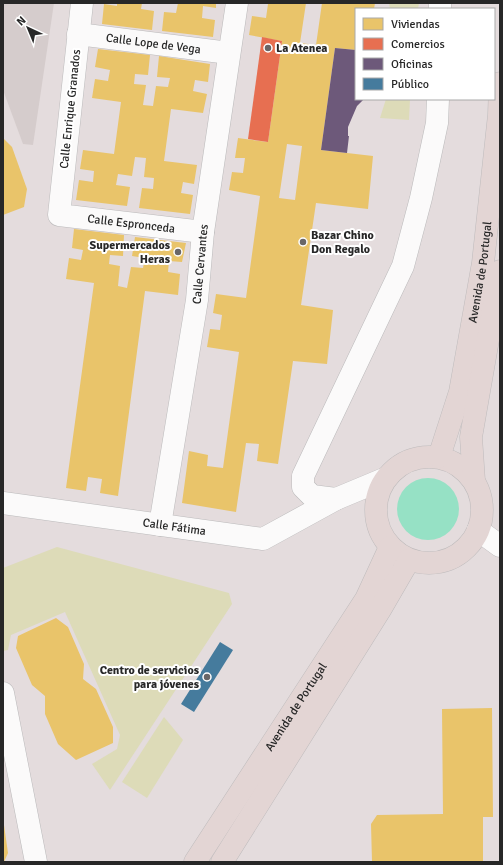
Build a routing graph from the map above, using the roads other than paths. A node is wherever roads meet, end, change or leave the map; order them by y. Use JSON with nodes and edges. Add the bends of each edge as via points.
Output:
{"nodes":[{"id":1,"x":82,"y":3,"type":"edge"},
{"id":2,"x":237,"y":3,"type":"edge"},
{"id":3,"x":78,"y":34,"type":"junction"},
{"id":4,"x":229,"y":53,"type":"junction"},
{"id":5,"x":500,"y":83,"type":"edge"},
{"id":6,"x":438,"y":100,"type":"edge"},
{"id":7,"x":59,"y":215,"type":"joint"},
{"id":8,"x":203,"y":232,"type":"junction"},
{"id":9,"x":500,"y":271,"type":"edge"},
{"id":10,"x":498,"y":301,"type":"edge"},
{"id":11,"x":439,"y":457,"type":"junction"},
{"id":12,"x":384,"y":480,"type":"junction"},
{"id":13,"x":474,"y":480,"type":"junction"},
{"id":14,"x":336,"y":499,"type":"junction"},
{"id":15,"x":3,"y":503,"type":"edge"},
{"id":16,"x":160,"y":525,"type":"junction"},
{"id":17,"x":478,"y":530,"type":"junction"},
{"id":18,"x":500,"y":546,"type":"edge"},
{"id":19,"x":390,"y":547,"type":"junction"},
{"id":20,"x":410,"y":560,"type":"junction"},
{"id":21,"x":3,"y":693,"type":"edge"},
{"id":22,"x":36,"y":862,"type":"edge"},
{"id":23,"x":195,"y":862,"type":"edge"},
{"id":24,"x":222,"y":862,"type":"edge"}],
"edges":[{"from":1,"to":3,"type":"street","name":"Calle Enrique Granados"},
{"from":2,"to":4,"type":"street","name":"Calle Cervantes"},
{"from":3,"to":4,"type":"street","name":"Calle Lope de Vega"},
{"from":3,"to":7,"type":"street","name":"Calle Enrique Granados"},
{"from":4,"to":8,"type":"street","name":"Calle Cervantes"},
{"from":5,"to":11,"type":"main road","name":"Avenida de Portugal","via":[[499,115],[483,263],[460,392]]},
{"from":6,"to":14,"type":"street","via":[[437,123],[403,266],[303,476],[303,487],[312,496]]},
{"from":7,"to":8,"type":"street","name":"Calle Espronceda"},
{"from":8,"to":16,"type":"street","name":"Calle Cervantes","via":[[197,300]]},
{"from":9,"to":10,"type":"main road","name":"Avenida de Portugal"},
{"from":10,"to":13,"type":"main road","name":"Avenida de Portugal","via":[[471,437]]},
{"from":11,"to":12,"type":"main road","via":[[424,456],[412,459],[397,466]]},
{"from":11,"to":13,"type":"main road","via":[[452,461]]},
{"from":12,"to":14,"type":"street","name":"Calle Fátima"},
{"from":12,"to":19,"type":"main road","via":[[376,498],[375,512],[379,530]]},
{"from":13,"to":17,"type":"main road","via":[[482,512]]},
{"from":14,"to":16,"type":"street","name":"Calle Fátima","via":[[263,538]]},
{"from":15,"to":16,"type":"street","name":"Calle Fátima"},
{"from":17,"to":18,"type":"street"},
{"from":17,"to":20,"type":"main road","via":[[466,548],[447,560],[428,564]]},
{"from":19,"to":20,"type":"main road"},
{"from":19,"to":23,"type":"main road","name":"Avenida de Portugal","via":[[366,599]]},
{"from":20,"to":24,"type":"main road","name":"Avenida de Portugal"},
{"from":21,"to":22,"type":"street"}]}
